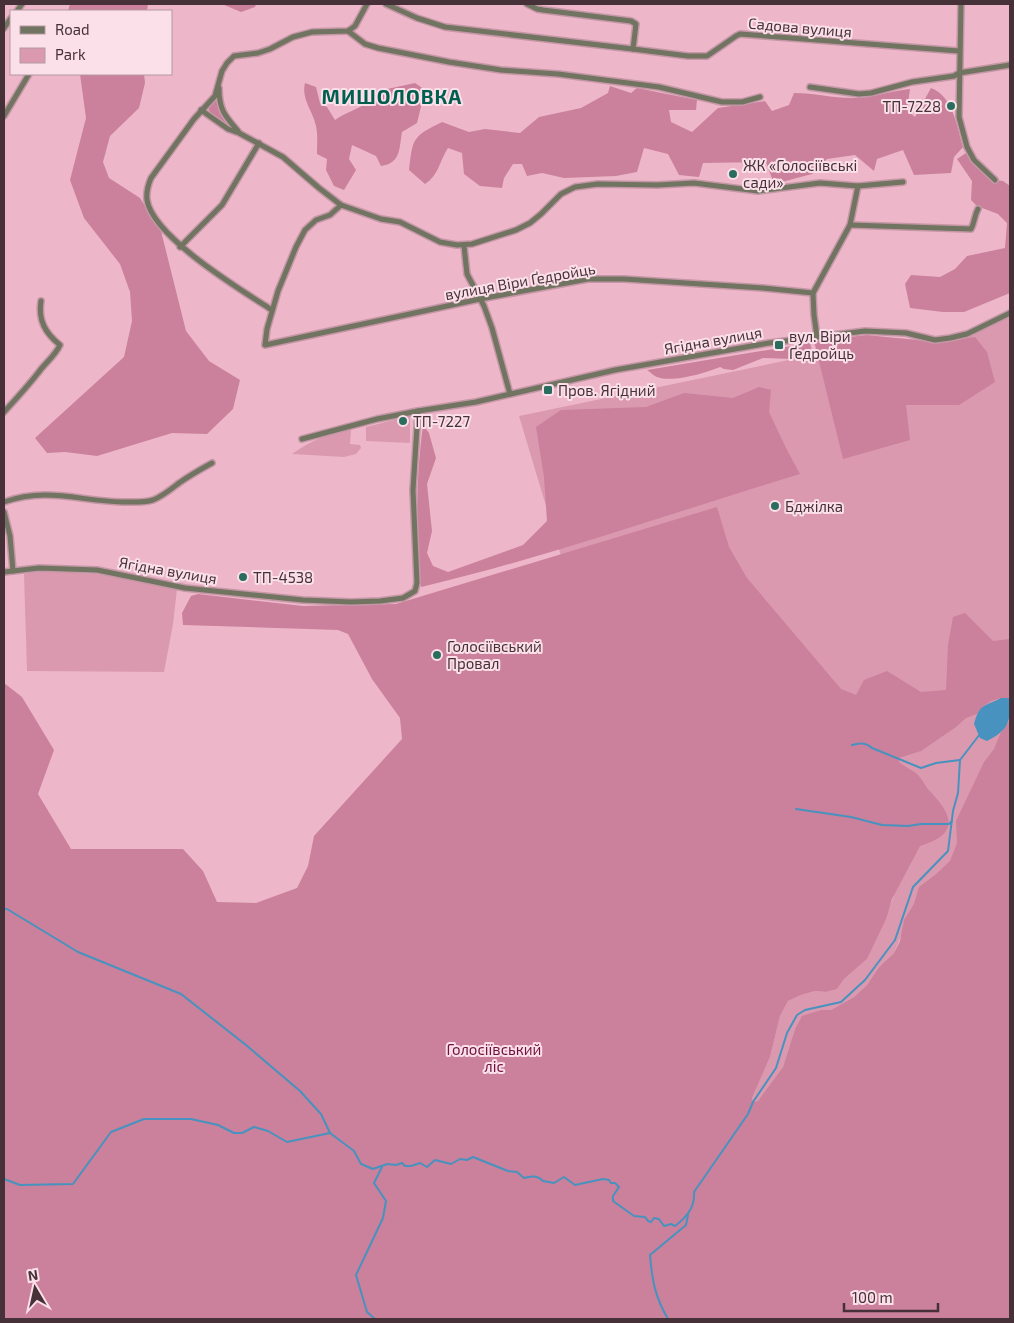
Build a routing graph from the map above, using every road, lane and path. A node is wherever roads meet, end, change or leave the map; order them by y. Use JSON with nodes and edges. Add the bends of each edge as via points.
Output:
{"nodes":[{"id":1,"x":367,"y":4,"type":"edge"},
{"id":2,"x":386,"y":4,"type":"edge"},
{"id":3,"x":528,"y":4,"type":"edge"},
{"id":4,"x":961,"y":4,"type":"edge"},
{"id":5,"x":348,"y":31,"type":"junction"},
{"id":6,"x":633,"y":49,"type":"junction"},
{"id":7,"x":959,"y":51,"type":"junction"},
{"id":8,"x":1010,"y":65,"type":"edge"},
{"id":9,"x":959,"y":73,"type":"junction"},
{"id":10,"x":28,"y":75,"type":"edge"},
{"id":11,"x":219,"y":86,"type":"junction"},
{"id":12,"x":810,"y":88,"type":"dead end"},
{"id":13,"x":760,"y":96,"type":"dead end"},
{"id":14,"x":201,"y":110,"type":"junction"},
{"id":15,"x":4,"y":116,"type":"edge"},
{"id":16,"x":239,"y":133,"type":"junction"},
{"id":17,"x":258,"y":143,"type":"junction"},
{"id":18,"x":995,"y":180,"type":"dead end"},
{"id":19,"x":903,"y":182,"type":"dead end"},
{"id":20,"x":858,"y":186,"type":"junction"},
{"id":21,"x":341,"y":205,"type":"junction"},
{"id":22,"x":978,"y":209,"type":"dead end"},
{"id":23,"x":850,"y":225,"type":"junction"},
{"id":24,"x":180,"y":246,"type":"junction"},
{"id":25,"x":464,"y":246,"type":"junction"},
{"id":26,"x":814,"y":293,"type":"junction"},
{"id":27,"x":480,"y":299,"type":"junction"},
{"id":28,"x":41,"y":301,"type":"dead end"},
{"id":29,"x":272,"y":310,"type":"junction"},
{"id":30,"x":1010,"y":312,"type":"edge"},
{"id":31,"x":817,"y":337,"type":"junction"},
{"id":32,"x":510,"y":394,"type":"junction"},
{"id":33,"x":4,"y":412,"type":"edge"},
{"id":34,"x":418,"y":412,"type":"junction"},
{"id":35,"x":302,"y":439,"type":"dead end"},
{"id":36,"x":212,"y":463,"type":"dead end"},
{"id":37,"x":4,"y":502,"type":"edge"},
{"id":38,"x":4,"y":512,"type":"edge"},
{"id":39,"x":13,"y":571,"type":"junction"},
{"id":40,"x":4,"y":572,"type":"edge"}],
"edges":[{"from":1,"to":5,"type":"street"},
{"from":2,"to":6,"type":"street","name":"Садова вулиця","via":[[445,27]]},
{"from":3,"to":6,"type":"street","via":[[537,9],[631,20],[636,24]]},
{"from":4,"to":7,"type":"street"},
{"from":5,"to":11,"type":"street","via":[[312,32],[258,53],[234,56],[222,71]]},
{"from":5,"to":13,"type":"street","via":[[372,46],[448,62],[659,87],[722,102],[742,102]]},
{"from":6,"to":7,"type":"street","name":"Садова вулиця","via":[[707,56],[740,34]]},
{"from":7,"to":9,"type":"street"},
{"from":8,"to":9,"type":"street"},
{"from":9,"to":12,"type":"street","via":[[870,93]]},
{"from":9,"to":18,"type":"street","via":[[959,117],[967,147],[974,160]]},
{"from":10,"to":15,"type":"street"},
{"from":11,"to":14,"type":"street","via":[[215,96]]},
{"from":11,"to":16,"type":"street","via":[[222,111]]},
{"from":14,"to":16,"type":"street"},
{"from":14,"to":24,"type":"street","via":[[147,186],[151,213]]},
{"from":16,"to":17,"type":"street"},
{"from":17,"to":21,"type":"street","via":[[283,157]]},
{"from":17,"to":24,"type":"street","via":[[222,205]]},
{"from":19,"to":20,"type":"street"},
{"from":20,"to":23,"type":"street"},
{"from":20,"to":25,"type":"street","via":[[820,183],[758,191],[684,183],[607,184],[575,188],[561,194],[530,223]]},
{"from":21,"to":25,"type":"street","via":[[380,219],[400,222],[440,242]]},
{"from":21,"to":29,"type":"street","via":[[305,230],[288,264]]},
{"from":22,"to":23,"type":"street","via":[[971,229]]},
{"from":23,"to":26,"type":"street"},
{"from":24,"to":29,"type":"street"},
{"from":25,"to":27,"type":"street","via":[[467,274]]},
{"from":26,"to":27,"type":"street","name":"вулиця Віри Ґедройць","via":[[608,278]]},
{"from":26,"to":31,"type":"street"},
{"from":27,"to":29,"type":"street","name":"вулиця Віри Ґедройць","via":[[265,345]]},
{"from":27,"to":32,"type":"street","via":[[492,328]]},
{"from":28,"to":33,"type":"street","via":[[40,321],[60,345]]},
{"from":30,"to":31,"type":"street","name":"Ягідна вулиця","via":[[967,334],[935,340],[906,333],[864,331]]},
{"from":31,"to":32,"type":"street","name":"Ягідна вулиця","via":[[635,366]]},
{"from":32,"to":34,"type":"street","name":"Ягідна вулиця"},
{"from":34,"to":35,"type":"street","name":"Ягідна вулиця"},
{"from":34,"to":39,"type":"street","name":"Ягідна вулиця","via":[[413,490],[417,583],[415,591],[403,598],[352,602],[303,600],[185,588],[97,570],[39,568]]},
{"from":36,"to":37,"type":"street","via":[[152,500],[108,501],[33,494]]},
{"from":38,"to":39,"type":"street"},
{"from":39,"to":40,"type":"street","name":"Ягідна вулиця"}]}
